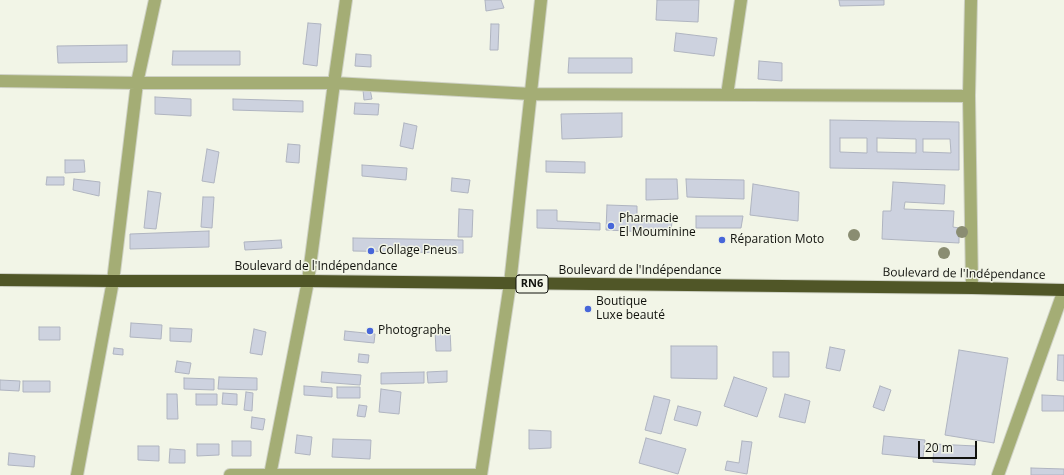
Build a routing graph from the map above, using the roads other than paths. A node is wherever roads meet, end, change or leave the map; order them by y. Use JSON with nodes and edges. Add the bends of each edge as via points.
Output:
{"nodes":[{"id":1,"x":155,"y":0,"type":"edge"},
{"id":2,"x":346,"y":0,"type":"edge"},
{"id":3,"x":541,"y":0,"type":"edge"},
{"id":4,"x":741,"y":0,"type":"edge"},
{"id":5,"x":971,"y":0,"type":"edge"},
{"id":6,"x":0,"y":81,"type":"edge"},
{"id":7,"x":137,"y":83,"type":"junction"},
{"id":8,"x":334,"y":83,"type":"junction"},
{"id":9,"x":531,"y":94,"type":"junction"},
{"id":10,"x":727,"y":95,"type":"junction"},
{"id":11,"x":969,"y":96,"type":"junction"},
{"id":12,"x":0,"y":280,"type":"edge"},
{"id":13,"x":113,"y":281,"type":"junction"},
{"id":14,"x":308,"y":281,"type":"junction"},
{"id":15,"x":510,"y":284,"type":"junction"},
{"id":16,"x":972,"y":288,"type":"junction"},
{"id":17,"x":1064,"y":290,"type":"edge"},
{"id":18,"x":77,"y":475,"type":"edge"},
{"id":19,"x":230,"y":475,"type":"edge"},
{"id":20,"x":270,"y":475,"type":"edge"},
{"id":21,"x":481,"y":475,"type":"edge"},
{"id":22,"x":998,"y":475,"type":"edge"}],
"edges":[{"from":1,"to":7,"type":"street"},
{"from":2,"to":8,"type":"street"},
{"from":3,"to":9,"type":"street"},
{"from":4,"to":10,"type":"street"},
{"from":5,"to":11,"type":"street"},
{"from":6,"to":7,"type":"street"},
{"from":7,"to":8,"type":"street"},
{"from":7,"to":13,"type":"street"},
{"from":8,"to":9,"type":"street"},
{"from":8,"to":14,"type":"street"},
{"from":9,"to":10,"type":"street"},
{"from":9,"to":15,"type":"street"},
{"from":10,"to":11,"type":"street"},
{"from":11,"to":16,"type":"street"},
{"from":12,"to":13,"type":"highway","name":"Boulevard de l'Indépendance","number":"RN6"},
{"from":13,"to":14,"type":"highway","name":"Boulevard de l'Indépendance","number":"RN6"},
{"from":13,"to":18,"type":"street"},
{"from":14,"to":15,"type":"highway","name":"Boulevard de l'Indépendance","number":"RN6"},
{"from":14,"to":20,"type":"street"},
{"from":15,"to":16,"type":"highway","name":"Boulevard de l'Indépendance","number":"RN6"},
{"from":15,"to":21,"type":"street"},
{"from":16,"to":17,"type":"highway","name":"Boulevard de l'Indépendance","number":"RN6"},
{"from":17,"to":22,"type":"street"},
{"from":19,"to":20,"type":"street"},
{"from":20,"to":21,"type":"street"}]}
